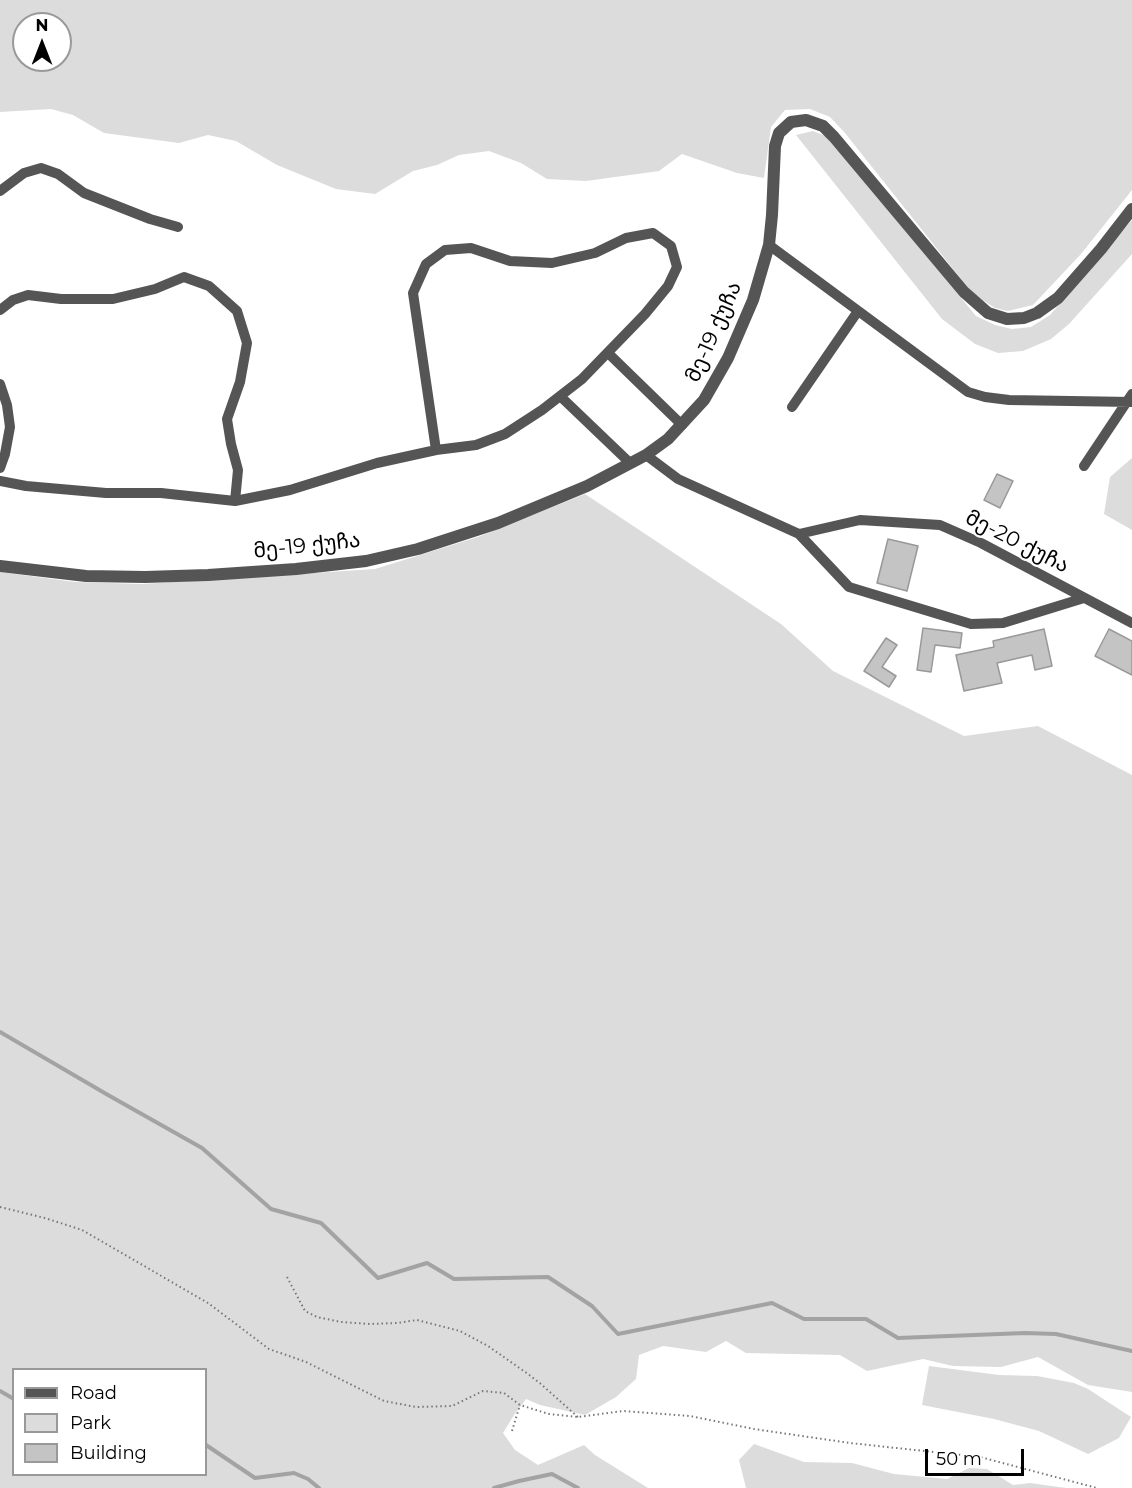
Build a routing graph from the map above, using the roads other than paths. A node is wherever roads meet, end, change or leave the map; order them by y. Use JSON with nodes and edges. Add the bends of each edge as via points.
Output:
{"nodes":[{"id":1,"x":0,"y":191,"type":"edge"},
{"id":2,"x":1132,"y":209,"type":"edge"},
{"id":3,"x":178,"y":227,"type":"dead end"},
{"id":4,"x":770,"y":245,"type":"junction"},
{"id":5,"x":0,"y":310,"type":"edge"},
{"id":6,"x":858,"y":311,"type":"junction"},
{"id":7,"x":608,"y":353,"type":"junction"},
{"id":8,"x":0,"y":384,"type":"edge"},
{"id":9,"x":560,"y":396,"type":"junction"},
{"id":10,"x":1130,"y":399,"type":"edge"},
{"id":11,"x":792,"y":406,"type":"dead end"},
{"id":12,"x":682,"y":425,"type":"junction"},
{"id":13,"x":436,"y":450,"type":"junction"},
{"id":14,"x":646,"y":455,"type":"junction"},
{"id":15,"x":630,"y":463,"type":"junction"},
{"id":16,"x":1084,"y":466,"type":"dead end"},
{"id":17,"x":0,"y":468,"type":"edge"},
{"id":18,"x":0,"y":481,"type":"edge"},
{"id":19,"x":235,"y":501,"type":"junction"},
{"id":20,"x":799,"y":534,"type":"junction"},
{"id":21,"x":0,"y":566,"type":"edge"},
{"id":22,"x":1084,"y":598,"type":"junction"},
{"id":23,"x":1132,"y":622,"type":"edge"}],
"edges":[{"from":1,"to":3,"type":"street","via":[[24,173],[40,168],[58,174],[84,193]]},
{"from":2,"to":4,"type":"street","name":"მე-19 ქუჩა","via":[[1058,298],[1037,313],[1007,319],[988,313],[964,292],[834,137],[823,126],[806,120],[791,122],[779,133],[775,146]]},
{"from":4,"to":6,"type":"street"},
{"from":4,"to":12,"type":"street","name":"მე-19 ქუჩა","via":[[753,300],[728,358],[704,399]]},
{"from":5,"to":19,"type":"street","via":[[27,295],[113,299],[184,277],[209,286],[237,311],[248,343],[227,419],[238,470]]},
{"from":6,"to":10,"type":"street","via":[[968,392],[1009,400]]},
{"from":6,"to":11,"type":"street"},
{"from":7,"to":9,"type":"street"},
{"from":7,"to":12,"type":"street"},
{"from":7,"to":13,"type":"street","via":[[668,286],[677,267],[671,246],[653,234],[626,238],[595,253],[552,263],[510,261],[471,248],[445,250],[426,264],[413,293]]},
{"from":8,"to":17,"type":"street","via":[[10,426]]},
{"from":9,"to":13,"type":"street","via":[[505,434],[476,445]]},
{"from":9,"to":15,"type":"street"},
{"from":10,"to":16,"type":"street"},
{"from":12,"to":14,"type":"street","name":"მე-19 ქუჩა"},
{"from":13,"to":19,"type":"street"},
{"from":14,"to":15,"type":"street","name":"მე-19 ქუჩა"},
{"from":14,"to":20,"type":"street","via":[[678,479]]},
{"from":15,"to":21,"type":"street","name":"მე-19 ქუჩა","via":[[587,486],[498,523],[366,561],[145,577],[87,576]]},
{"from":18,"to":19,"type":"street"},
{"from":20,"to":22,"type":"street","name":"მე-20 ქუჩა","via":[[860,520],[940,525]]},
{"from":20,"to":22,"type":"street","via":[[849,587],[971,624],[1003,623]]},
{"from":22,"to":23,"type":"street","name":"მე-20 ქუჩა"}]}
